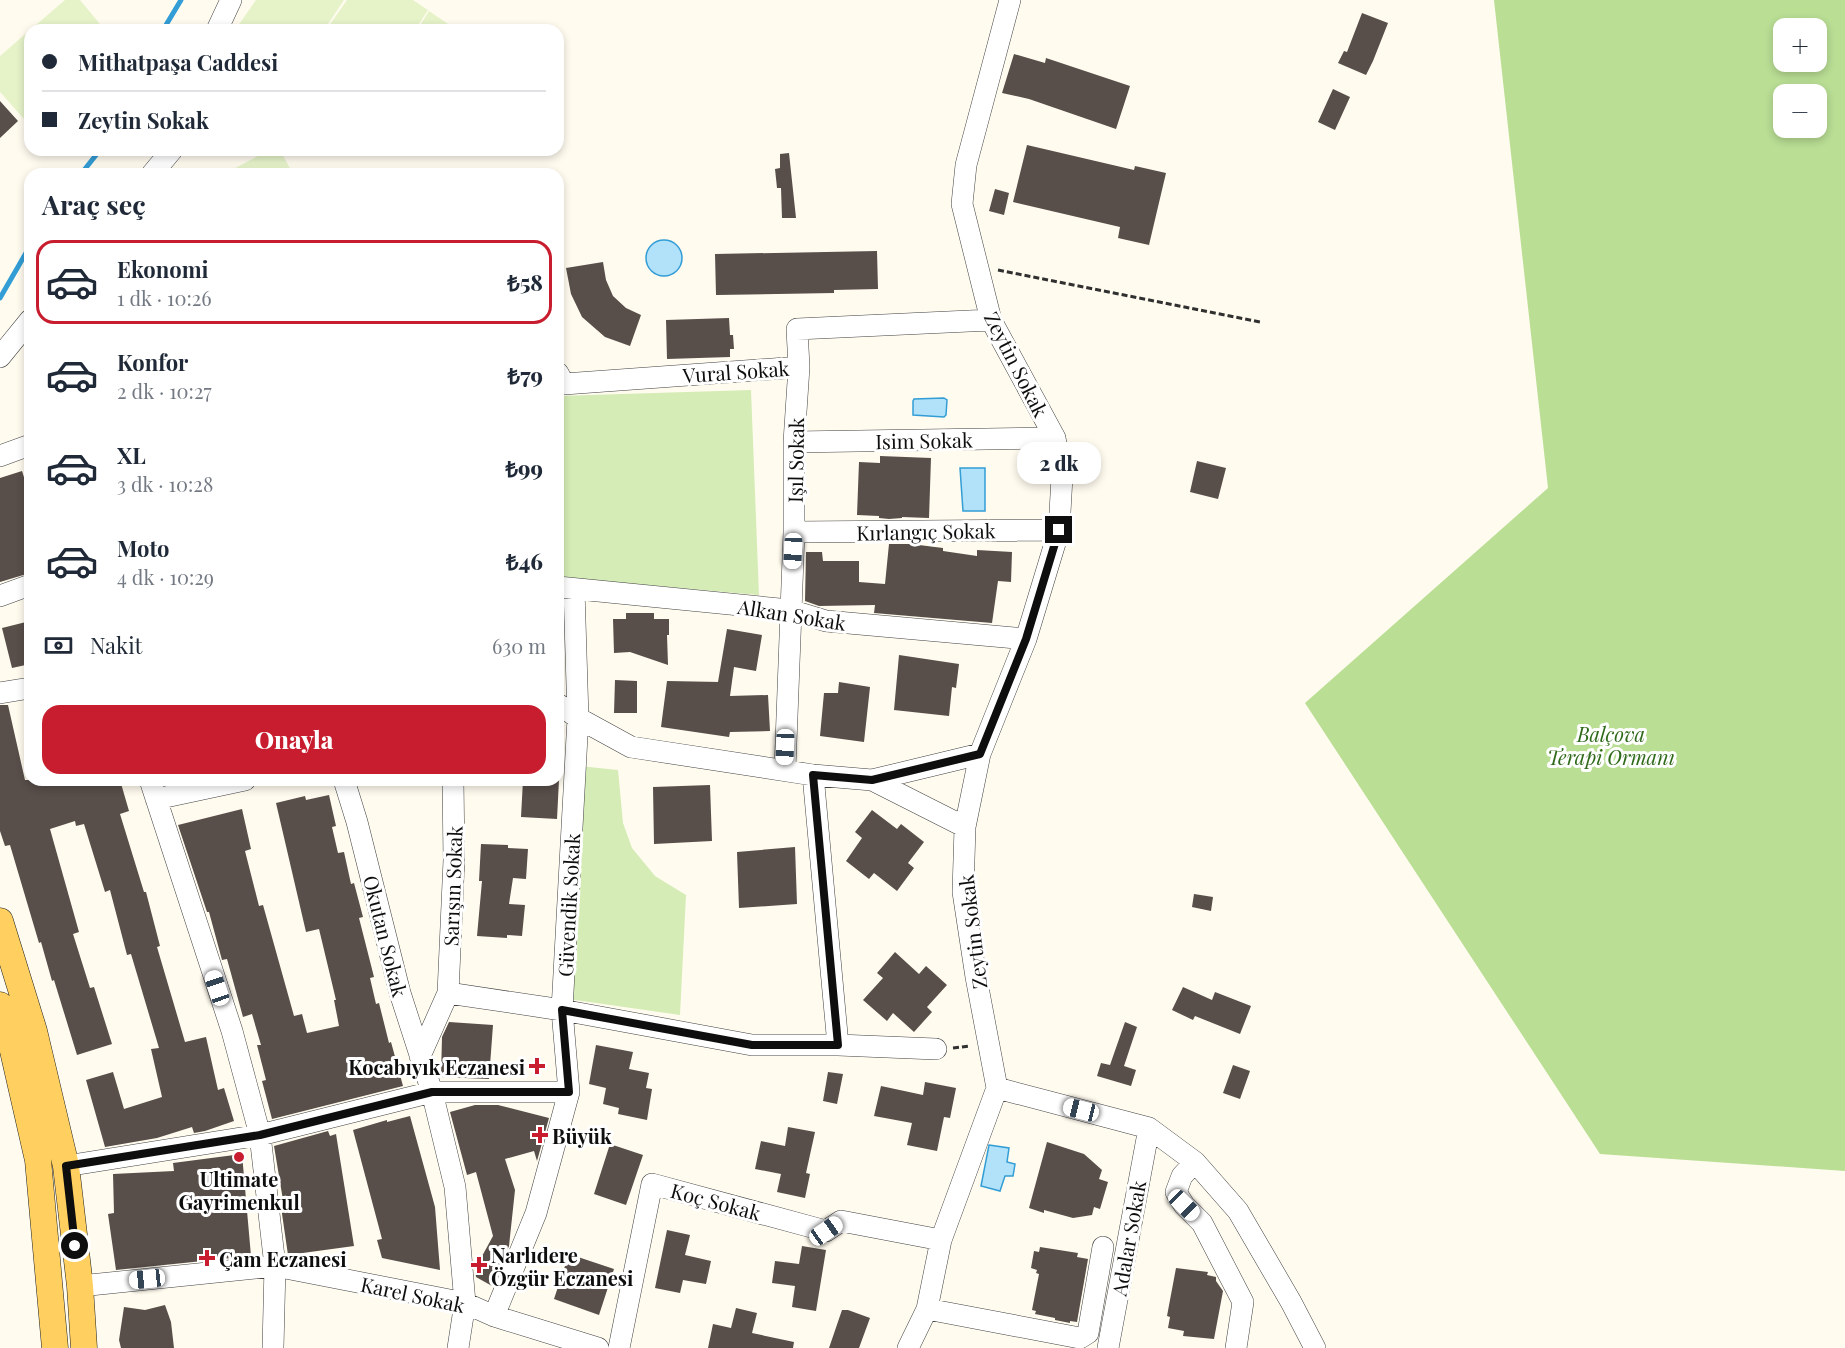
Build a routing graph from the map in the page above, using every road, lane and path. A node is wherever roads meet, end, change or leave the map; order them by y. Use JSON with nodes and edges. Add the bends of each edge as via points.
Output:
{"nodes":[{"id":1,"x":231,"y":0,"type":"edge"},
{"id":2,"x":1010,"y":0,"type":"edge"},
{"id":3,"x":220,"y":24,"type":"edge"},
{"id":4,"x":167,"y":156,"type":"edge"},
{"id":5,"x":157,"y":168,"type":"edge"},
{"id":6,"x":976,"y":265,"type":"junction"},
{"id":7,"x":990,"y":320,"type":"junction"},
{"id":8,"x":1260,"y":322,"type":"dead end"},
{"id":9,"x":24,"y":327,"type":"edge"},
{"id":10,"x":0,"y":357,"type":"edge"},
{"id":11,"x":799,"y":368,"type":"junction"},
{"id":12,"x":564,"y":384,"type":"edge"},
{"id":13,"x":1055,"y":438,"type":"junction"},
{"id":14,"x":794,"y":442,"type":"junction"},
{"id":15,"x":24,"y":447,"type":"edge"},
{"id":16,"x":0,"y":456,"type":"edge"},
{"id":17,"x":1059,"y":530,"type":"junction"},
{"id":18,"x":794,"y":532,"type":"junction"},
{"id":19,"x":24,"y":587,"type":"edge"},
{"id":20,"x":566,"y":588,"type":"edge"},
{"id":21,"x":0,"y":596,"type":"edge"},
{"id":22,"x":790,"y":610,"type":"junction"},
{"id":23,"x":1026,"y":639,"type":"junction"},
{"id":24,"x":24,"y":689,"type":"edge"},
{"id":25,"x":0,"y":693,"type":"edge"},
{"id":26,"x":564,"y":708,"type":"edge"},
{"id":27,"x":578,"y":718,"type":"junction"},
{"id":28,"x":980,"y":754,"type":"junction"},
{"id":29,"x":785,"y":769,"type":"junction"},
{"id":30,"x":813,"y":775,"type":"junction"},
{"id":31,"x":872,"y":780,"type":"junction"},
{"id":32,"x":183,"y":786,"type":"edge"},
{"id":33,"x":346,"y":786,"type":"edge"},
{"id":34,"x":453,"y":786,"type":"edge"},
{"id":35,"x":153,"y":789,"type":"edge"},
{"id":36,"x":965,"y":827,"type":"junction"},
{"id":37,"x":0,"y":921,"type":"edge"},
{"id":38,"x":448,"y":993,"type":"junction"},
{"id":39,"x":0,"y":1005,"type":"edge"},
{"id":40,"x":562,"y":1010,"type":"junction"},
{"id":41,"x":838,"y":1045,"type":"junction"},
{"id":42,"x":990,"y":1045,"type":"junction"},
{"id":43,"x":936,"y":1049,"type":"joint"},
{"id":44,"x":420,"y":1056,"type":"junction"},
{"id":45,"x":997,"y":1088,"type":"junction"},
{"id":46,"x":432,"y":1092,"type":"junction"},
{"id":47,"x":569,"y":1092,"type":"junction"},
{"id":48,"x":1149,"y":1128,"type":"junction"},
{"id":49,"x":260,"y":1135,"type":"junction"},
{"id":50,"x":1195,"y":1162,"type":"junction"},
{"id":51,"x":66,"y":1166,"type":"junction"},
{"id":52,"x":941,"y":1240,"type":"junction"},
{"id":53,"x":1103,"y":1247,"type":"dead end"},
{"id":54,"x":275,"y":1266,"type":"junction"},
{"id":55,"x":80,"y":1287,"type":"junction"},
{"id":56,"x":465,"y":1303,"type":"junction"},
{"id":57,"x":927,"y":1309,"type":"junction"},
{"id":58,"x":494,"y":1316,"type":"junction"},
{"id":59,"x":55,"y":1348,"type":"edge"},
{"id":60,"x":84,"y":1348,"type":"edge"},
{"id":61,"x":273,"y":1348,"type":"edge"},
{"id":62,"x":458,"y":1348,"type":"edge"},
{"id":63,"x":598,"y":1348,"type":"edge"},
{"id":64,"x":620,"y":1348,"type":"edge"},
{"id":65,"x":908,"y":1348,"type":"edge"},
{"id":66,"x":1108,"y":1348,"type":"edge"},
{"id":67,"x":1236,"y":1348,"type":"edge"},
{"id":68,"x":1315,"y":1348,"type":"edge"}],
"edges":[{"from":1,"to":3,"type":"street"},
{"from":2,"to":6,"type":"street","name":"Zeytin Sokak","via":[[966,165],[962,204]]},
{"from":4,"to":5,"type":"street"},
{"from":6,"to":7,"type":"street","name":"Zeytin Sokak"},
{"from":6,"to":8,"type":"path"},
{"from":7,"to":11,"type":"street","name":"Vural Sokak","via":[[797,329]]},
{"from":7,"to":13,"type":"street","name":"Zeytin Sokak"},
{"from":9,"to":10,"type":"street"},
{"from":11,"to":12,"type":"street","name":"Vural Sokak"},
{"from":11,"to":14,"type":"street","name":"Işıl Sokak"},
{"from":13,"to":14,"type":"street","name":"Isim Sokak"},
{"from":13,"to":17,"type":"street","name":"Zeytin Sokak","via":[[1062,477]]},
{"from":14,"to":18,"type":"street","name":"Işıl Sokak"},
{"from":15,"to":16,"type":"street"},
{"from":17,"to":18,"type":"street","name":"Kırlangıç Sokak"},
{"from":17,"to":23,"type":"street","name":"Zeytin Sokak"},
{"from":18,"to":22,"type":"street","name":"Işıl Sokak"},
{"from":19,"to":21,"type":"street"},
{"from":20,"to":22,"type":"street","name":"Alkan Sokak"},
{"from":20,"to":27,"type":"street","name":"Güvendik Sokak"},
{"from":22,"to":23,"type":"street","name":"Alkan Sokak","via":[[826,621]]},
{"from":22,"to":29,"type":"street","name":"Işıl Sokak"},
{"from":23,"to":28,"type":"street","name":"Zeytin Sokak"},
{"from":24,"to":25,"type":"street"},
{"from":26,"to":27,"type":"street"},
{"from":27,"to":29,"type":"street","via":[[631,747]]},
{"from":27,"to":40,"type":"street","name":"Güvendik Sokak"},
{"from":28,"to":31,"type":"street"},
{"from":28,"to":36,"type":"street","name":"Zeytin Sokak"},
{"from":29,"to":30,"type":"street"},
{"from":30,"to":31,"type":"street"},
{"from":30,"to":41,"type":"street"},
{"from":31,"to":36,"type":"street"},
{"from":32,"to":35,"type":"street"},
{"from":33,"to":44,"type":"street","name":"Okutan Sokak"},
{"from":34,"to":38,"type":"street","name":"Sarışın Sokak"},
{"from":35,"to":49,"type":"street","via":[[231,1031]]},
{"from":36,"to":42,"type":"street","name":"Zeytin Sokak","via":[[963,892]]},
{"from":37,"to":51,"type":"main road","via":[[34,1031]]},
{"from":38,"to":40,"type":"street"},
{"from":38,"to":44,"type":"street"},
{"from":39,"to":59,"type":"main road","via":[[38,1160]]},
{"from":40,"to":41,"type":"street","via":[[752,1045]]},
{"from":40,"to":47,"type":"street","name":"Güvendik Sokak"},
{"from":41,"to":43,"type":"street"},
{"from":42,"to":43,"type":"path"},
{"from":42,"to":45,"type":"street","name":"Zeytin Sokak"},
{"from":44,"to":46,"type":"street","name":"Okutan Sokak"},
{"from":45,"to":48,"type":"street"},
{"from":45,"to":52,"type":"street","name":"Zeytin Sokak"},
{"from":46,"to":47,"type":"street"},
{"from":46,"to":49,"type":"street"},
{"from":46,"to":56,"type":"street","name":"Okutan Sokak","via":[[455,1187]]},
{"from":47,"to":58,"type":"street","name":"Güvendik Sokak","via":[[536,1213]]},
{"from":48,"to":50,"type":"street"},
{"from":48,"to":66,"type":"street","name":"Adalar Sokak"},
{"from":49,"to":51,"type":"street"},
{"from":49,"to":54,"type":"street"},
{"from":50,"to":67,"type":"street","via":[[1182,1176],[1176,1192],[1202,1223],[1243,1302]]},
{"from":50,"to":68,"type":"street","via":[[1238,1211]]},
{"from":51,"to":55,"type":"main road"},
{"from":52,"to":57,"type":"street","name":"Zeytin Sokak"},
{"from":52,"to":64,"type":"street","name":"Koç Sokak","via":[[841,1221],[826,1231],[652,1184]]},
{"from":53,"to":57,"type":"street","via":[[1085,1337]]},
{"from":54,"to":55,"type":"street","name":"Karel Sokak"},
{"from":54,"to":56,"type":"street","name":"Karel Sokak"},
{"from":54,"to":61,"type":"street"},
{"from":55,"to":60,"type":"main road"},
{"from":56,"to":58,"type":"street","name":"Karel Sokak"},
{"from":56,"to":62,"type":"street","name":"Okutan Sokak"},
{"from":57,"to":65,"type":"street","name":"Zeytin Sokak"},
{"from":58,"to":63,"type":"street","name":"Karel Sokak"}]}
